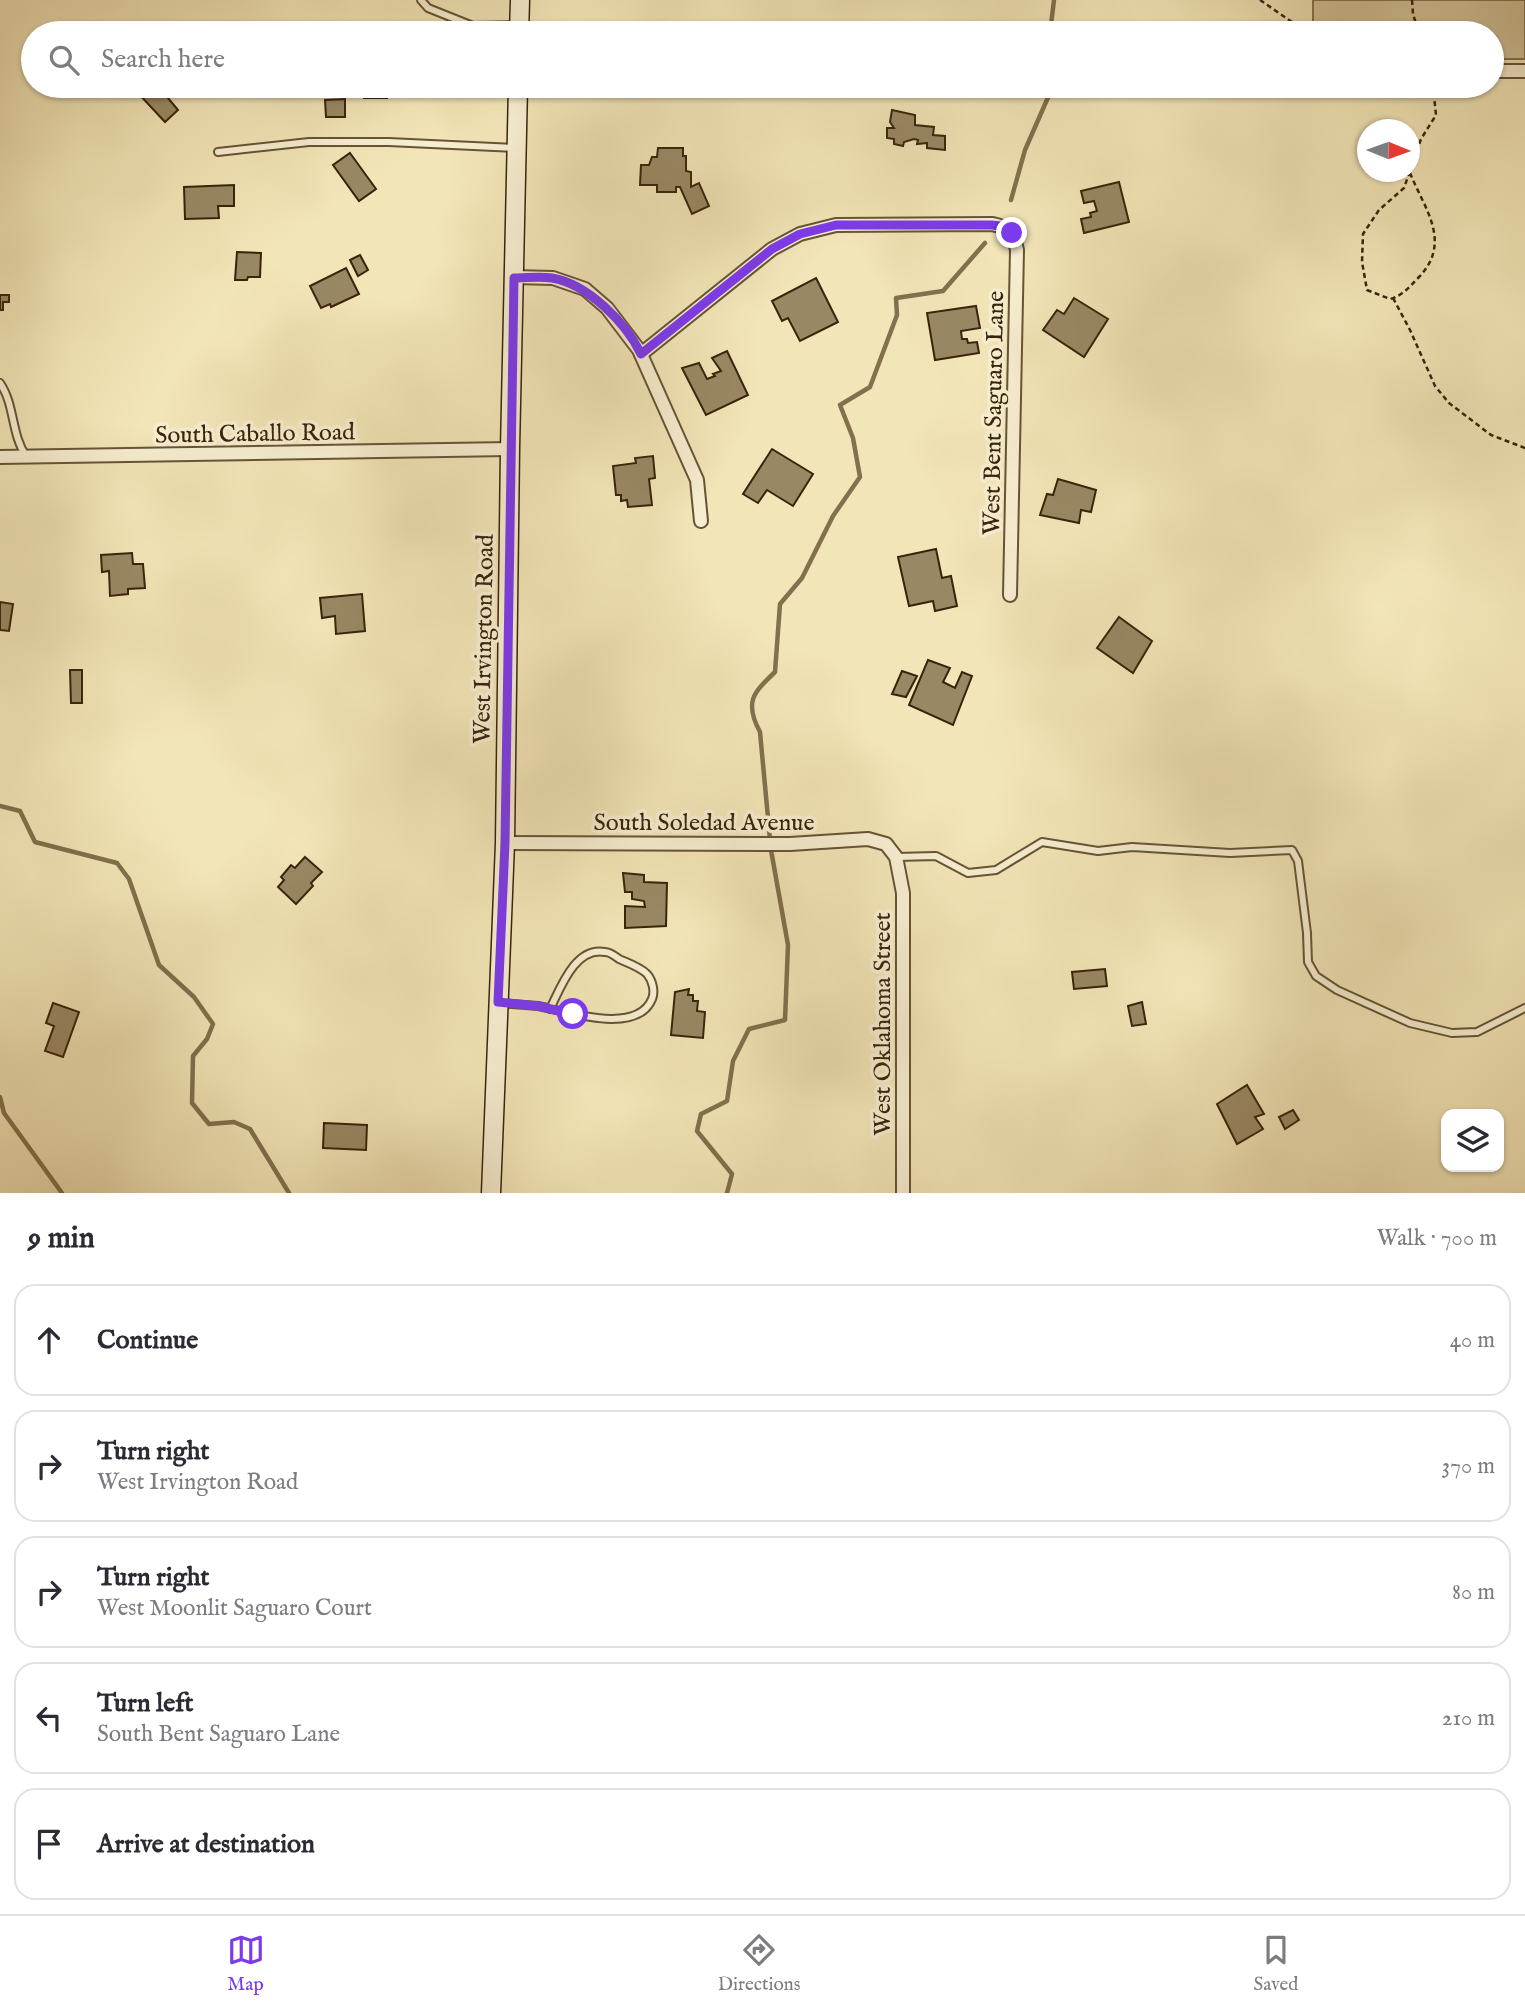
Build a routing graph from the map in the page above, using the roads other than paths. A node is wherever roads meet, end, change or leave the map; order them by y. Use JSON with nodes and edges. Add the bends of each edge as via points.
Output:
{"nodes":[{"id":1,"x":421,"y":0,"type":"edge"},
{"id":2,"x":520,"y":0,"type":"edge"},
{"id":3,"x":460,"y":21,"type":"edge"},
{"id":4,"x":519,"y":21,"type":"edge"},
{"id":5,"x":1504,"y":71,"type":"edge"},
{"id":6,"x":1525,"y":71,"type":"edge"},
{"id":7,"x":518,"y":98,"type":"edge"},
{"id":8,"x":517,"y":148,"type":"junction"},
{"id":9,"x":218,"y":152,"type":"dead end"},
{"id":10,"x":514,"y":278,"type":"junction"},
{"id":11,"x":641,"y":354,"type":"junction"},
{"id":12,"x":0,"y":383,"type":"edge"},
{"id":13,"x":510,"y":449,"type":"junction"},
{"id":14,"x":0,"y":457,"type":"edge"},
{"id":15,"x":27,"y":458,"type":"junction"},
{"id":16,"x":701,"y":521,"type":"dead end"},
{"id":17,"x":1010,"y":595,"type":"dead end"},
{"id":18,"x":505,"y":843,"type":"junction"},
{"id":19,"x":896,"y":856,"type":"junction"},
{"id":20,"x":498,"y":1002,"type":"junction"},
{"id":21,"x":1525,"y":1008,"type":"edge"},
{"id":22,"x":550,"y":1009,"type":"junction"},
{"id":23,"x":491,"y":1193,"type":"edge"},
{"id":24,"x":903,"y":1193,"type":"edge"}],
"edges":[{"from":1,"to":3,"type":"lane","via":[[428,8]]},
{"from":2,"to":4,"type":"main road"},
{"from":5,"to":6,"type":"street"},
{"from":7,"to":8,"type":"main road","name":"West Irvington Road"},
{"from":8,"to":9,"type":"lane","via":[[309,142]]},
{"from":8,"to":10,"type":"main road","name":"West Irvington Road"},
{"from":10,"to":11,"type":"street","via":[[553,278],[584,289],[607,308]]},
{"from":10,"to":13,"type":"main road","name":"West Irvington Road"},
{"from":11,"to":16,"type":"street","via":[[697,480]]},
{"from":11,"to":17,"type":"street","name":"West Bent Saguaro Lane","via":[[772,249],[800,234],[836,225],[992,225],[1012,233],[1017,250]]},
{"from":12,"to":15,"type":"lane","via":[[18,444]]},
{"from":13,"to":15,"type":"street","name":"South Caballo Road"},
{"from":13,"to":18,"type":"main road","name":"West Irvington Road"},
{"from":14,"to":15,"type":"street","name":"South Caballo Road"},
{"from":18,"to":19,"type":"street","name":"South Soledad Avenue","via":[[790,844],[868,839],[886,844]]},
{"from":18,"to":20,"type":"main road","name":"West Irvington Road"},
{"from":19,"to":21,"type":"lane","via":[[936,856],[968,873],[996,870],[1042,842],[1098,851],[1132,847],[1230,853],[1292,850],[1298,861],[1308,962],[1316,976],[1410,1023],[1452,1033],[1476,1032]]},
{"from":19,"to":24,"type":"street","name":"West Oklahoma Street","via":[[904,918]]},
{"from":20,"to":22,"type":"lane"},
{"from":20,"to":23,"type":"main road","name":"West Irvington Road"},
{"from":22,"to":22,"type":"lane","via":[[596,1019],[630,1016],[650,1004],[654,994],[649,976],[640,969],[605,951],[595,952],[577,962]]}]}
